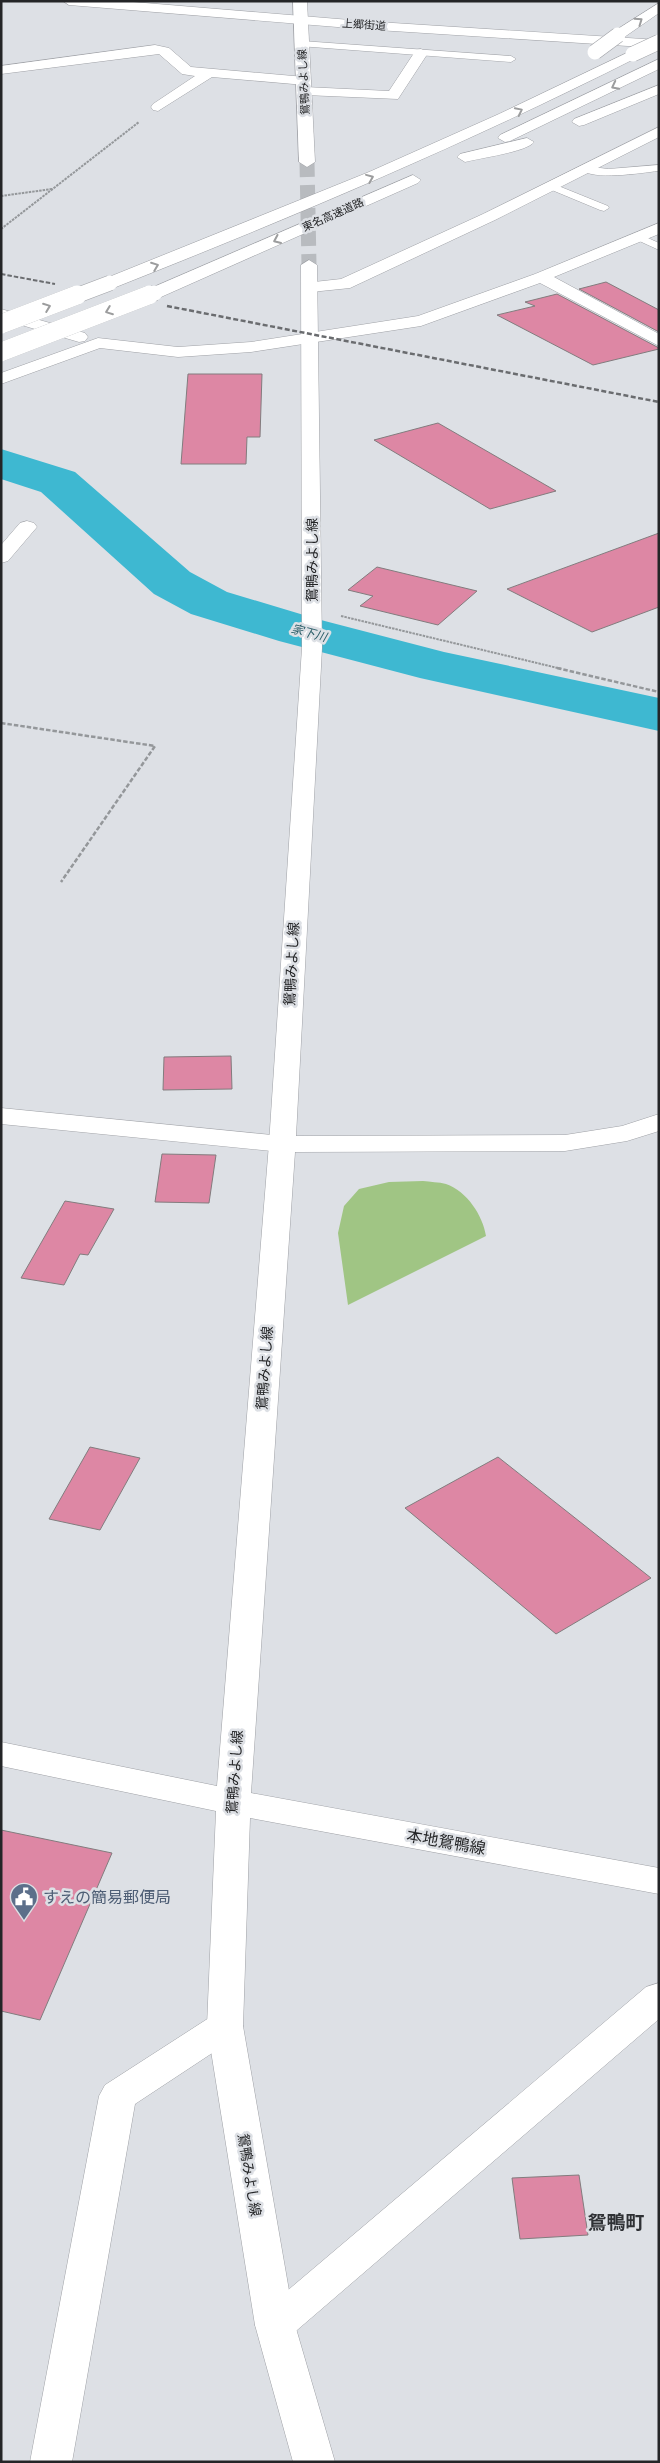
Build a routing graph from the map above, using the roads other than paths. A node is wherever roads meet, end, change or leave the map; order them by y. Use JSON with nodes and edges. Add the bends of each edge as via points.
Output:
{"nodes":[{"id":1,"x":69,"y":1,"type":"edge"},
{"id":2,"x":300,"y":1,"type":"edge"},
{"id":3,"x":659,"y":7,"type":"edge"},
{"id":4,"x":300,"y":20,"type":"junction"},
{"id":5,"x":659,"y":43,"type":"edge"},
{"id":6,"x":302,"y":44,"type":"junction"},
{"id":7,"x":422,"y":53,"type":"junction"},
{"id":8,"x":511,"y":59,"type":"dead end"},
{"id":9,"x":578,"y":62,"type":"dead end"},
{"id":10,"x":659,"y":64,"type":"edge"},
{"id":11,"x":1,"y":70,"type":"edge"},
{"id":12,"x":209,"y":73,"type":"junction"},
{"id":13,"x":553,"y":77,"type":"dead end"},
{"id":14,"x":305,"y":86,"type":"junction"},
{"id":15,"x":659,"y":89,"type":"edge"},
{"id":16,"x":158,"y":107,"type":"road end"},
{"id":17,"x":569,"y":126,"type":"dead end"},
{"id":18,"x":659,"y":131,"type":"edge"},
{"id":19,"x":542,"y":136,"type":"dead end"},
{"id":20,"x":465,"y":157,"type":"junction"},
{"id":21,"x":307,"y":162,"type":"tunnel mouth"},
{"id":22,"x":447,"y":165,"type":"dead end"},
{"id":23,"x":658,"y":168,"type":"edge"},
{"id":24,"x":585,"y":169,"type":"junction"},
{"id":25,"x":428,"y":173,"type":"dead end"},
{"id":26,"x":551,"y":186,"type":"junction"},
{"id":27,"x":604,"y":208,"type":"dead end"},
{"id":28,"x":659,"y":228,"type":"edge"},
{"id":29,"x":639,"y":237,"type":"junction"},
{"id":30,"x":206,"y":246,"type":"junction"},
{"id":31,"x":659,"y":247,"type":"edge"},
{"id":32,"x":309,"y":265,"type":"tunnel mouth"},
{"id":33,"x":541,"y":277,"type":"junction"},
{"id":34,"x":311,"y":287,"type":"junction"},
{"id":35,"x":1,"y":314,"type":"edge"},
{"id":36,"x":1,"y":324,"type":"edge"},
{"id":37,"x":311,"y":338,"type":"junction"},
{"id":38,"x":659,"y":341,"type":"edge"},
{"id":39,"x":98,"y":343,"type":"junction"},
{"id":40,"x":1,"y":352,"type":"edge"},
{"id":41,"x":1,"y":379,"type":"edge"},
{"id":42,"x":27,"y":527,"type":"dead end"},
{"id":43,"x":1,"y":557,"type":"edge"},
{"id":44,"x":3,"y":1118,"type":"edge"},
{"id":45,"x":659,"y":1122,"type":"edge"},
{"id":46,"x":282,"y":1144,"type":"junction"},
{"id":47,"x":1,"y":1754,"type":"edge"},
{"id":48,"x":233,"y":1802,"type":"junction"},
{"id":49,"x":659,"y":1881,"type":"edge"},
{"id":50,"x":659,"y":1997,"type":"edge"},
{"id":51,"x":224,"y":2026,"type":"junction"},
{"id":52,"x":274,"y":2325,"type":"junction"},
{"id":53,"x":51,"y":2462,"type":"edge"},
{"id":54,"x":314,"y":2462,"type":"edge"}],
"edges":[{"from":1,"to":4,"type":"main road","name":"上郷街道"},
{"from":2,"to":4,"type":"main road","name":"鴛鴨みよし線"},
{"from":9,"to":3,"type":"main road","one_way":true,"bridge":true},
{"from":4,"to":5,"type":"main road","name":"上郷街道"},
{"from":4,"to":6,"type":"main road","name":"鴛鴨みよし線"},
{"from":30,"to":5,"type":"main road","name":"東名高速道路","one_way":true,"bridge":true,"via":[[412,160]]},
{"from":6,"to":7,"type":"lane"},
{"from":6,"to":14,"type":"main road","name":"鴛鴨みよし線"},
{"from":7,"to":8,"type":"lane"},
{"from":7,"to":14,"type":"main road","via":[[393,96]]},
{"from":10,"to":20,"type":"main road","one_way":true},
{"from":11,"to":12,"type":"main road","via":[[155,49],[164,51],[186,71]]},
{"from":12,"to":14,"type":"main road"},
{"from":12,"to":16,"type":"main road"},
{"from":13,"to":30,"type":"main road","via":[[502,107],[247,219]]},
{"from":14,"to":21,"type":"main road","name":"鴛鴨みよし線"},
{"from":15,"to":17,"type":"main road"},
{"from":18,"to":24,"type":"main road"},
{"from":19,"to":20,"type":"main road","via":[[515,146]]},
{"from":20,"to":22,"type":"main road"},
{"from":23,"to":24,"type":"lane","via":[[608,172]]},
{"from":24,"to":26,"type":"main road"},
{"from":25,"to":40,"type":"main road","name":"東名高速道路","one_way":true,"bridge":true,"via":[[155,293]]},
{"from":26,"to":27,"type":"lane"},
{"from":26,"to":34,"type":"main road","via":[[344,284]]},
{"from":28,"to":29,"type":"main road"},
{"from":29,"to":31,"type":"lane"},
{"from":29,"to":33,"type":"main road"},
{"from":36,"to":30,"type":"main road","name":"東名高速道路","one_way":true,"bridge":true},
{"from":32,"to":34,"type":"main road","name":"鴛鴨みよし線"},
{"from":33,"to":37,"type":"main road","via":[[421,321]]},
{"from":33,"to":38,"type":"main road"},
{"from":34,"to":37,"type":"main road","name":"鴛鴨みよし線"},
{"from":35,"to":39,"type":"main road"},
{"from":37,"to":39,"type":"main road","via":[[251,347],[178,352]]},
{"from":37,"to":46,"type":"main road","name":"鴛鴨みよし線","via":[[312,648]]},
{"from":39,"to":41,"type":"main road"},
{"from":42,"to":43,"type":"main road"},
{"from":44,"to":46,"type":"main road"},
{"from":45,"to":46,"type":"main road","via":[[627,1133],[565,1143]]},
{"from":46,"to":48,"type":"main road","name":"鴛鴨みよし線"},
{"from":47,"to":48,"type":"main road","name":"本地鴛鴨線"},
{"from":48,"to":49,"type":"main road","name":"本地鴛鴨線"},
{"from":48,"to":51,"type":"main road","name":"鴛鴨みよし線"},
{"from":50,"to":52,"type":"main road"},
{"from":51,"to":52,"type":"main road","name":"鴛鴨みよし線"},
{"from":51,"to":53,"type":"main road","via":[[118,2096]]},
{"from":52,"to":54,"type":"main road","name":"鴛鴨みよし線"}]}
